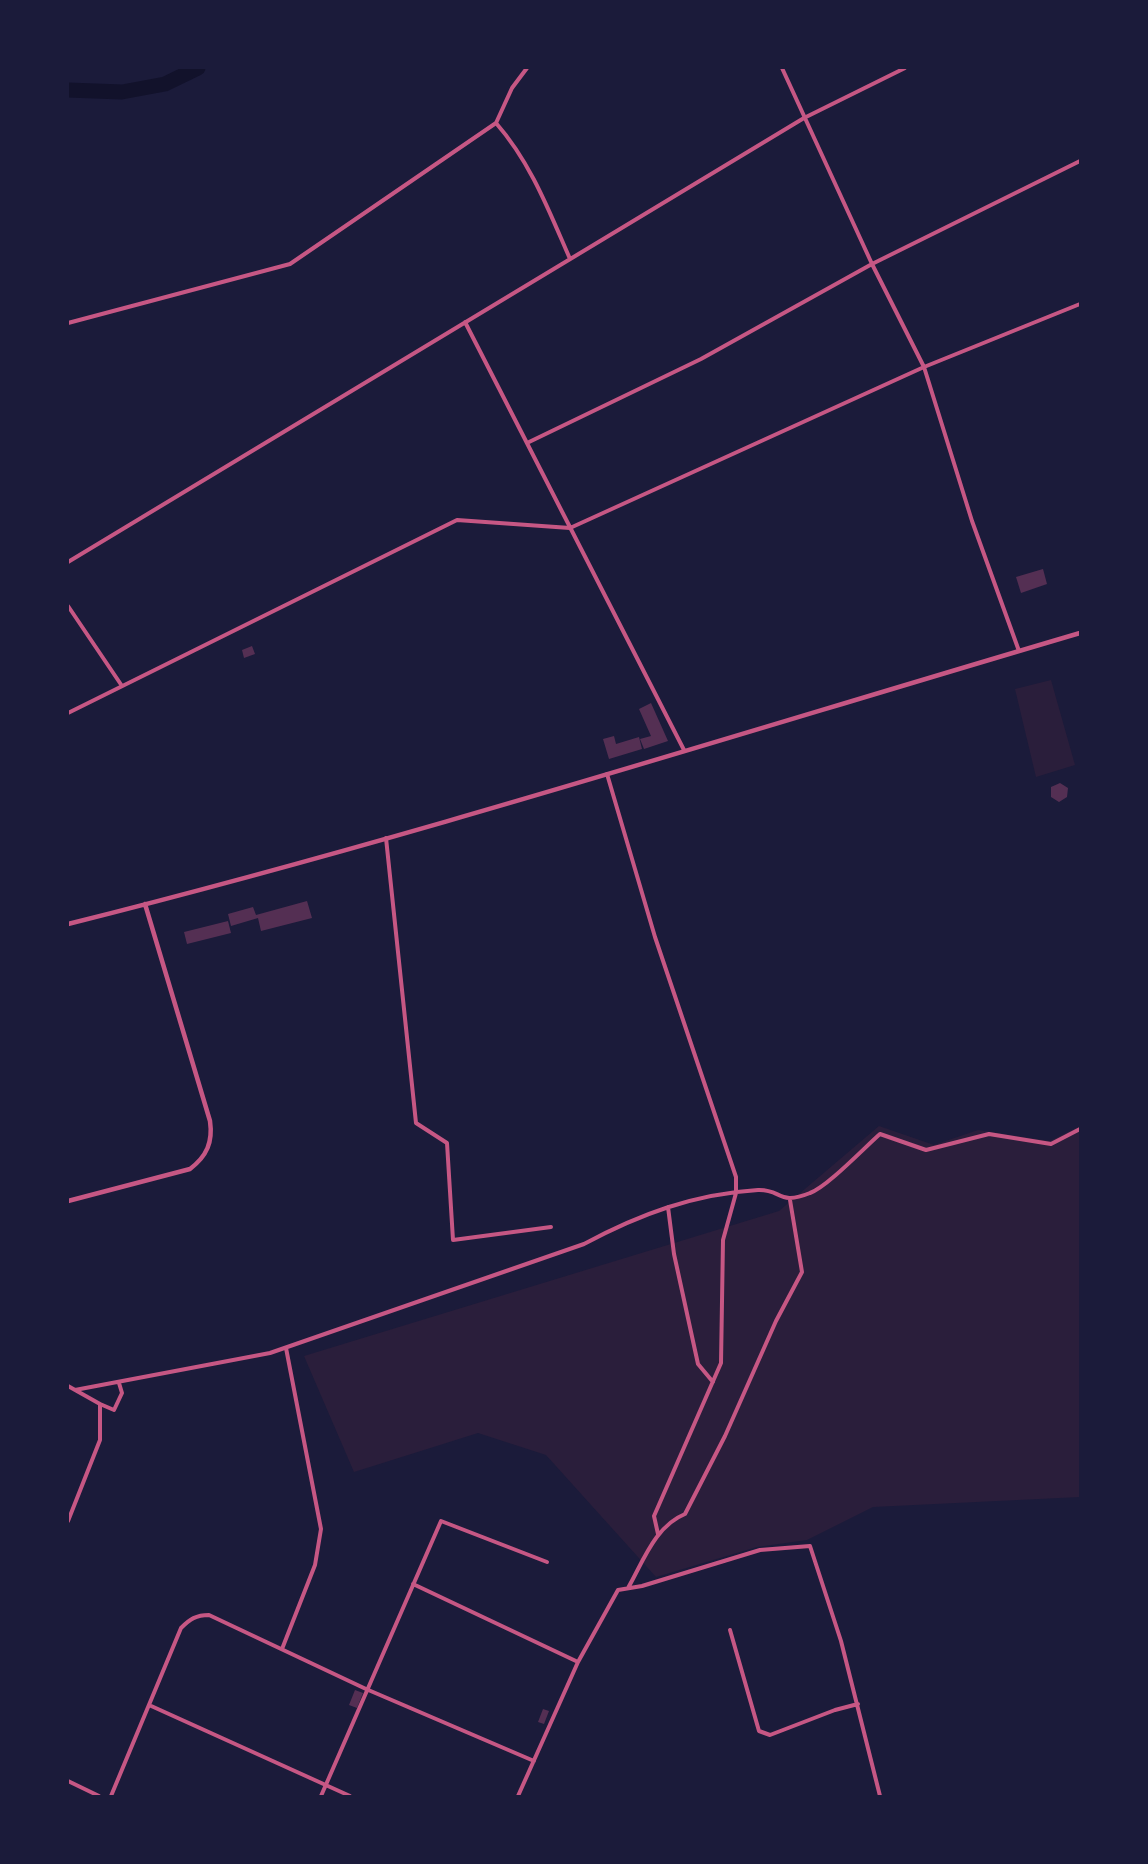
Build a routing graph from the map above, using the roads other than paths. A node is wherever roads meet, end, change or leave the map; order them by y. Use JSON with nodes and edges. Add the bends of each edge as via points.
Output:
{"nodes":[{"id":1,"x":527,"y":68,"type":"edge"},
{"id":2,"x":782,"y":68,"type":"edge"},
{"id":3,"x":905,"y":68,"type":"edge"},
{"id":4,"x":804,"y":118,"type":"junction"},
{"id":5,"x":496,"y":123,"type":"junction"},
{"id":6,"x":1080,"y":161,"type":"edge"},
{"id":7,"x":570,"y":259,"type":"junction"},
{"id":8,"x":872,"y":264,"type":"junction"},
{"id":9,"x":1080,"y":304,"type":"edge"},
{"id":10,"x":465,"y":322,"type":"junction"},
{"id":11,"x":68,"y":323,"type":"edge"},
{"id":12,"x":924,"y":367,"type":"junction"},
{"id":13,"x":527,"y":443,"type":"junction"},
{"id":14,"x":570,"y":528,"type":"junction"},
{"id":15,"x":68,"y":562,"type":"edge"},
{"id":16,"x":68,"y":606,"type":"edge"},
{"id":17,"x":1080,"y":633,"type":"edge"},
{"id":18,"x":1019,"y":651,"type":"junction"},
{"id":19,"x":122,"y":686,"type":"junction"},
{"id":20,"x":68,"y":713,"type":"edge"},
{"id":21,"x":684,"y":750,"type":"junction"},
{"id":22,"x":606,"y":773,"type":"junction"},
{"id":23,"x":386,"y":838,"type":"junction"},
{"id":24,"x":146,"y":904,"type":"junction"},
{"id":25,"x":68,"y":924,"type":"edge"},
{"id":26,"x":1080,"y":1129,"type":"edge"},
{"id":27,"x":736,"y":1193,"type":"junction"},
{"id":28,"x":790,"y":1200,"type":"junction"},
{"id":29,"x":68,"y":1201,"type":"edge"},
{"id":30,"x":668,"y":1207,"type":"junction"},
{"id":31,"x":551,"y":1227,"type":"dead end"},
{"id":32,"x":286,"y":1348,"type":"junction"},
{"id":33,"x":713,"y":1382,"type":"junction"},
{"id":34,"x":119,"y":1383,"type":"junction"},
{"id":35,"x":68,"y":1386,"type":"edge"},
{"id":36,"x":75,"y":1390,"type":"junction"},
{"id":37,"x":100,"y":1404,"type":"junction"},
{"id":38,"x":68,"y":1521,"type":"edge"},
{"id":39,"x":658,"y":1534,"type":"junction"},
{"id":40,"x":547,"y":1562,"type":"dead end"},
{"id":41,"x":413,"y":1584,"type":"junction"},
{"id":42,"x":628,"y":1589,"type":"junction"},
{"id":43,"x":730,"y":1630,"type":"dead end"},
{"id":44,"x":282,"y":1649,"type":"junction"},
{"id":45,"x":578,"y":1662,"type":"junction"},
{"id":46,"x":366,"y":1689,"type":"junction"},
{"id":47,"x":149,"y":1704,"type":"junction"},
{"id":48,"x":858,"y":1704,"type":"junction"},
{"id":49,"x":534,"y":1761,"type":"junction"},
{"id":50,"x":68,"y":1781,"type":"edge"},
{"id":51,"x":326,"y":1784,"type":"junction"},
{"id":52,"x":99,"y":1797,"type":"edge"},
{"id":53,"x":111,"y":1797,"type":"edge"},
{"id":54,"x":321,"y":1797,"type":"edge"},
{"id":55,"x":350,"y":1797,"type":"edge"},
{"id":56,"x":518,"y":1797,"type":"edge"},
{"id":57,"x":880,"y":1797,"type":"edge"}],
"edges":[{"from":1,"to":5,"type":"street","via":[[512,88]]},
{"from":2,"to":4,"type":"street"},
{"from":3,"to":4,"type":"street"},
{"from":4,"to":7,"type":"street"},
{"from":4,"to":8,"type":"street"},
{"from":5,"to":7,"type":"street","via":[[536,180]]},
{"from":5,"to":11,"type":"street","via":[[290,264]]},
{"from":6,"to":8,"type":"street"},
{"from":7,"to":10,"type":"street"},
{"from":8,"to":12,"type":"street"},
{"from":8,"to":13,"type":"street","via":[[701,359]]},
{"from":9,"to":12,"type":"street"},
{"from":10,"to":13,"type":"street"},
{"from":10,"to":15,"type":"street"},
{"from":12,"to":14,"type":"street"},
{"from":12,"to":18,"type":"street","via":[[972,521]]},
{"from":13,"to":14,"type":"street"},
{"from":14,"to":19,"type":"street","via":[[457,520]]},
{"from":14,"to":21,"type":"street"},
{"from":16,"to":19,"type":"street"},
{"from":17,"to":18,"type":"street"},
{"from":18,"to":21,"type":"street"},
{"from":19,"to":20,"type":"street"},
{"from":21,"to":22,"type":"street"},
{"from":22,"to":23,"type":"street"},
{"from":22,"to":27,"type":"street","via":[[655,937],[736,1176]]},
{"from":23,"to":24,"type":"street"},
{"from":23,"to":31,"type":"street","via":[[416,1123],[447,1143],[453,1240]]},
{"from":24,"to":25,"type":"street"},
{"from":24,"to":29,"type":"street","via":[[212,1137],[200,1162],[190,1169]]},
{"from":26,"to":28,"type":"street","via":[[1051,1144],[989,1134],[926,1150],[880,1134],[814,1192]]},
{"from":27,"to":28,"type":"street","via":[[761,1190]]},
{"from":27,"to":30,"type":"street","via":[[691,1198]]},
{"from":27,"to":33,"type":"street","via":[[723,1240],[721,1363]]},
{"from":28,"to":39,"type":"street","via":[[802,1272],[685,1514],[673,1519]]},
{"from":30,"to":32,"type":"street","via":[[619,1225],[584,1244]]},
{"from":30,"to":33,"type":"street","via":[[676,1265],[698,1364]]},
{"from":32,"to":34,"type":"street"},
{"from":32,"to":44,"type":"street","via":[[321,1529],[315,1565]]},
{"from":33,"to":39,"type":"street","via":[[654,1516]]},
{"from":34,"to":36,"type":"street"},
{"from":34,"to":37,"type":"street","via":[[122,1394],[114,1410]]},
{"from":35,"to":36,"type":"street"},
{"from":36,"to":37,"type":"street"},
{"from":37,"to":38,"type":"street","via":[[100,1440]]},
{"from":39,"to":42,"type":"street"},
{"from":40,"to":41,"type":"street","via":[[441,1521]]},
{"from":41,"to":45,"type":"street"},
{"from":41,"to":46,"type":"street"},
{"from":42,"to":45,"type":"street","via":[[618,1590]]},
{"from":42,"to":48,"type":"street","via":[[760,1550],[810,1546]]},
{"from":43,"to":48,"type":"street","via":[[759,1731],[764,1734]]},
{"from":44,"to":46,"type":"street"},
{"from":44,"to":47,"type":"street","via":[[209,1615],[195,1616],[181,1628]]},
{"from":45,"to":49,"type":"street"},
{"from":46,"to":49,"type":"street"},
{"from":46,"to":51,"type":"street"},
{"from":47,"to":51,"type":"street"},
{"from":47,"to":53,"type":"street"},
{"from":48,"to":57,"type":"street"},
{"from":49,"to":56,"type":"street"},
{"from":50,"to":52,"type":"street"},
{"from":51,"to":54,"type":"street"},
{"from":51,"to":55,"type":"street"}]}
